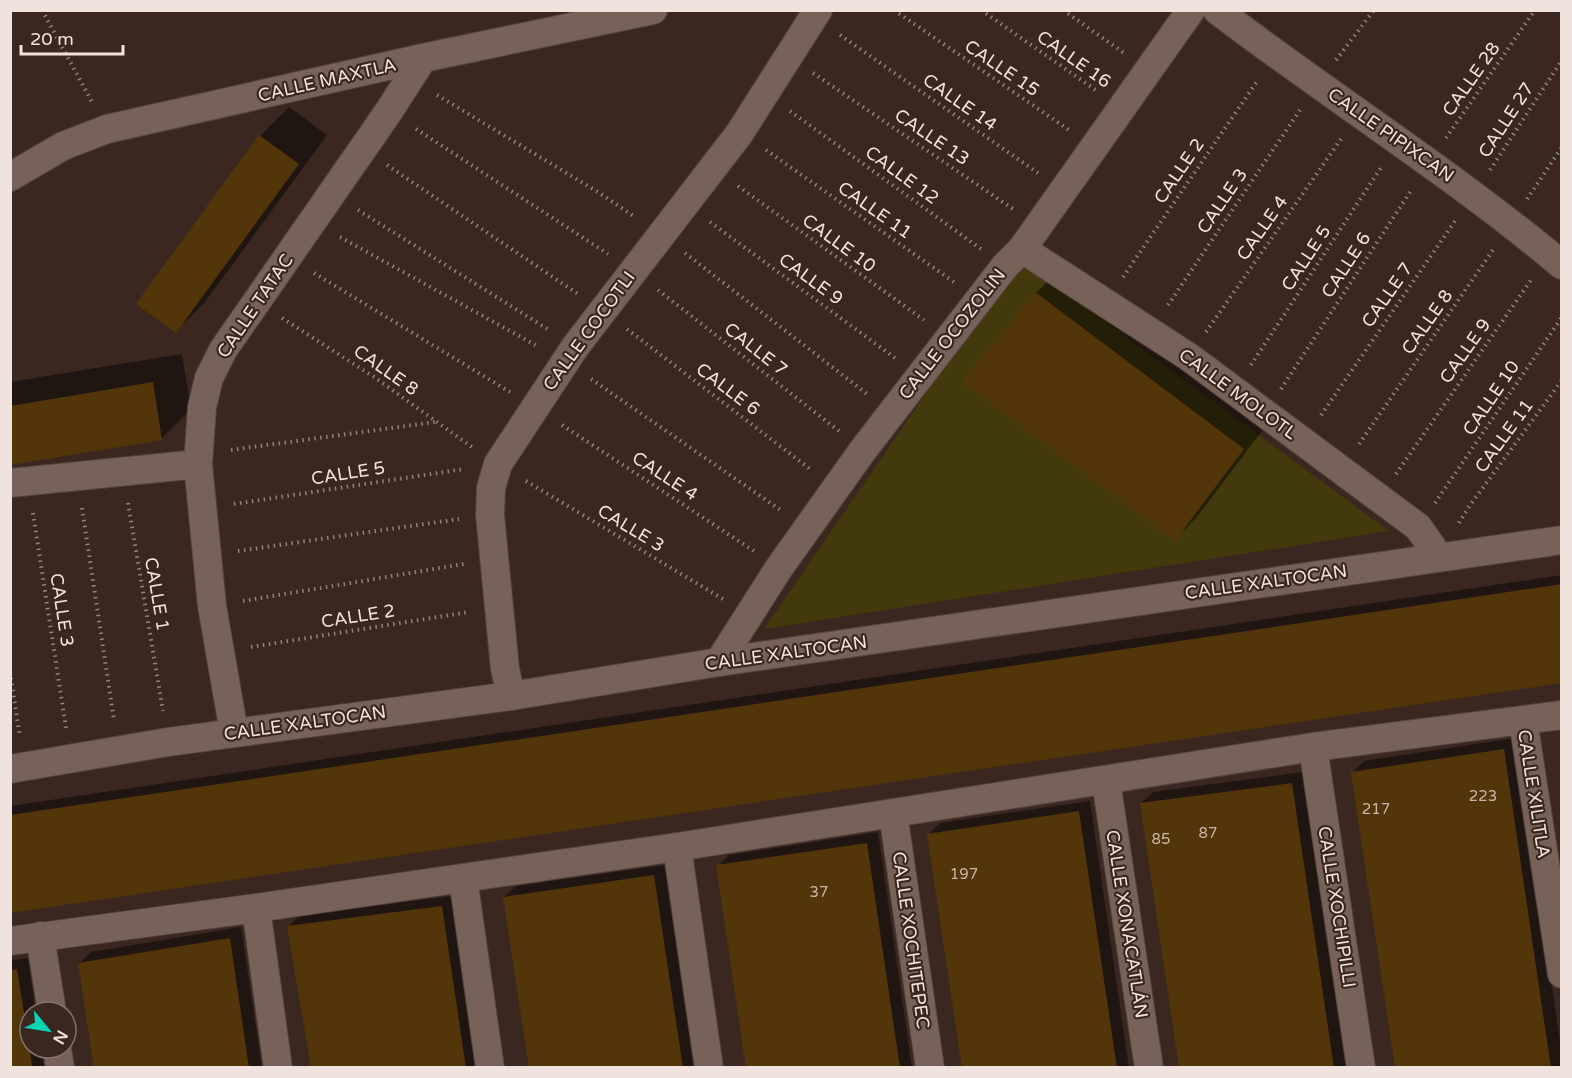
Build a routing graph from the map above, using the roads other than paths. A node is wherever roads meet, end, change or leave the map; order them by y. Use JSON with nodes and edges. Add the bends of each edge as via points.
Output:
{"nodes":[{"id":1,"x":652,"y":10,"type":"edge"},
{"id":2,"x":818,"y":10,"type":"edge"},
{"id":3,"x":1191,"y":10,"type":"edge"},
{"id":4,"x":1216,"y":10,"type":"edge"},
{"id":5,"x":423,"y":58,"type":"junction"},
{"id":6,"x":10,"y":177,"type":"edge"},
{"id":7,"x":1014,"y":257,"type":"junction"},
{"id":8,"x":1555,"y":260,"type":"edge"},
{"id":9,"x":198,"y":459,"type":"junction"},
{"id":10,"x":20,"y":482,"type":"edge"},
{"id":11,"x":1562,"y":540,"type":"edge"},
{"id":12,"x":1439,"y":557,"type":"junction"},
{"id":13,"x":719,"y":662,"type":"junction"},
{"id":14,"x":511,"y":696,"type":"junction"},
{"id":15,"x":1562,"y":715,"type":"edge"},
{"id":16,"x":1523,"y":720,"type":"junction"},
{"id":17,"x":234,"y":732,"type":"junction"},
{"id":18,"x":1313,"y":747,"type":"junction"},
{"id":19,"x":10,"y":769,"type":"edge"},
{"id":20,"x":1106,"y":781,"type":"junction"},
{"id":21,"x":893,"y":813,"type":"junction"},
{"id":22,"x":677,"y":847,"type":"junction"},
{"id":23,"x":463,"y":878,"type":"junction"},
{"id":24,"x":256,"y":908,"type":"junction"},
{"id":25,"x":40,"y":936,"type":"junction"},
{"id":26,"x":10,"y":941,"type":"edge"},
{"id":27,"x":1562,"y":974,"type":"edge"},
{"id":28,"x":50,"y":1000,"type":"edge"},
{"id":29,"x":278,"y":1068,"type":"edge"},
{"id":30,"x":490,"y":1068,"type":"edge"},
{"id":31,"x":709,"y":1068,"type":"edge"},
{"id":32,"x":930,"y":1068,"type":"edge"},
{"id":33,"x":1149,"y":1068,"type":"edge"},
{"id":34,"x":1361,"y":1068,"type":"edge"}],
"edges":[{"from":1,"to":5,"type":"street","name":"CALLE MAXTLA"},
{"from":2,"to":14,"type":"street","name":"CALLE COCOTLI","via":[[739,134],[602,310],[498,464],[491,488],[490,515]]},
{"from":3,"to":7,"type":"street","name":"CALLE OCOZOLIN"},
{"from":4,"to":8,"type":"street","name":"CALLE PIPIXCAN","via":[[1474,194]]},
{"from":5,"to":6,"type":"street","name":"CALLE MAXTLA","via":[[107,129],[63,146]]},
{"from":5,"to":9,"type":"street","name":"CALLE TATAC","via":[[223,350],[209,378],[202,407]]},
{"from":7,"to":12,"type":"street","name":"CALLE MOLOTL","via":[[1106,303],[1189,357],[1418,527]]},
{"from":7,"to":13,"type":"street","name":"CALLE OCOZOLIN","via":[[863,450],[779,568]]},
{"from":9,"to":10,"type":"street"},
{"from":9,"to":17,"type":"street","name":"CALLE TATAC","via":[[212,606]]},
{"from":11,"to":12,"type":"street","name":"CALLE XALTOCAN"},
{"from":12,"to":13,"type":"street","name":"CALLE XALTOCAN"},
{"from":13,"to":14,"type":"street","name":"CALLE XALTOCAN"},
{"from":14,"to":17,"type":"street","name":"CALLE XALTOCAN"},
{"from":15,"to":16,"type":"street"},
{"from":16,"to":18,"type":"street"},
{"from":16,"to":27,"type":"street","name":"CALLE XILITLA"},
{"from":17,"to":19,"type":"street","name":"CALLE XALTOCAN"},
{"from":18,"to":20,"type":"street"},
{"from":18,"to":34,"type":"street","name":"CALLE XOCHIPILLI"},
{"from":20,"to":21,"type":"street"},
{"from":20,"to":33,"type":"street","name":"CALLE XONACATLÁN"},
{"from":21,"to":22,"type":"street"},
{"from":21,"to":32,"type":"street","name":"CALLE XOCHITEPEC"},
{"from":22,"to":23,"type":"street"},
{"from":22,"to":31,"type":"street"},
{"from":23,"to":24,"type":"street"},
{"from":23,"to":30,"type":"street"},
{"from":24,"to":25,"type":"street"},
{"from":24,"to":29,"type":"street"},
{"from":25,"to":26,"type":"street"},
{"from":25,"to":28,"type":"street"}]}
